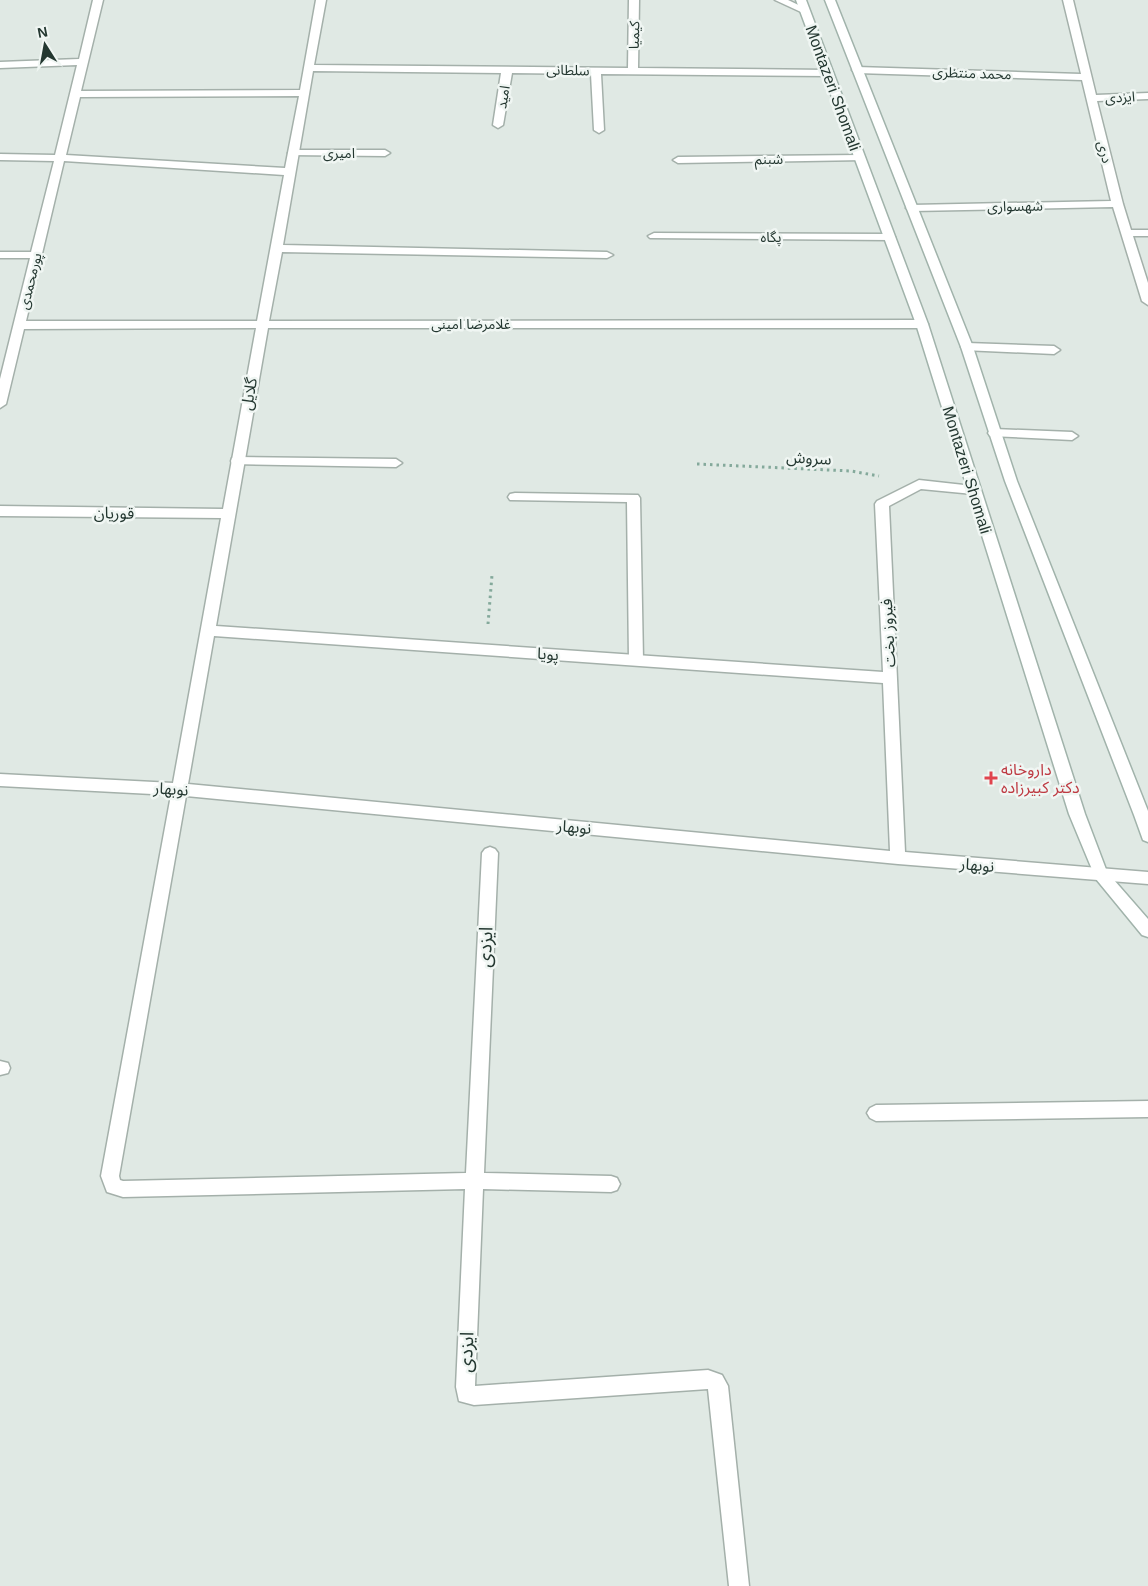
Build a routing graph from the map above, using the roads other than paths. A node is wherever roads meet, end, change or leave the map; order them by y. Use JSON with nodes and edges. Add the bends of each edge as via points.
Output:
{"nodes":[{"id":1,"x":98,"y":0,"type":"edge"},
{"id":2,"x":321,"y":0,"type":"edge"},
{"id":3,"x":634,"y":0,"type":"edge"},
{"id":4,"x":780,"y":0,"type":"edge"},
{"id":5,"x":830,"y":0,"type":"edge"},
{"id":6,"x":1068,"y":0,"type":"edge"},
{"id":7,"x":802,"y":5,"type":"edge"},
{"id":8,"x":83,"y":62,"type":"junction"},
{"id":9,"x":0,"y":66,"type":"edge"},
{"id":10,"x":308,"y":68,"type":"junction"},
{"id":11,"x":507,"y":70,"type":"junction"},
{"id":12,"x":596,"y":70,"type":"junction"},
{"id":13,"x":857,"y":70,"type":"junction"},
{"id":14,"x":634,"y":71,"type":"junction"},
{"id":15,"x":828,"y":73,"type":"junction"},
{"id":16,"x":1087,"y":77,"type":"junction"},
{"id":17,"x":304,"y":93,"type":"junction"},
{"id":18,"x":75,"y":94,"type":"junction"},
{"id":19,"x":1148,"y":96,"type":"edge"},
{"id":20,"x":1092,"y":98,"type":"junction"},
{"id":21,"x":498,"y":125,"type":"dead end"},
{"id":22,"x":599,"y":130,"type":"dead end"},
{"id":23,"x":293,"y":153,"type":"junction"},
{"id":24,"x":384,"y":153,"type":"dead end"},
{"id":25,"x":0,"y":157,"type":"edge"},
{"id":26,"x":60,"y":158,"type":"junction"},
{"id":27,"x":860,"y":158,"type":"junction"},
{"id":28,"x":678,"y":160,"type":"dead end"},
{"id":29,"x":290,"y":172,"type":"junction"},
{"id":30,"x":1117,"y":204,"type":"junction"},
{"id":31,"x":912,"y":208,"type":"junction"},
{"id":32,"x":1126,"y":233,"type":"junction"},
{"id":33,"x":1148,"y":233,"type":"edge"},
{"id":34,"x":654,"y":236,"type":"dead end"},
{"id":35,"x":889,"y":237,"type":"junction"},
{"id":36,"x":276,"y":248,"type":"junction"},
{"id":37,"x":0,"y":255,"type":"edge"},
{"id":38,"x":36,"y":255,"type":"junction"},
{"id":39,"x":607,"y":255,"type":"dead end"},
{"id":40,"x":1148,"y":301,"type":"edge"},
{"id":41,"x":262,"y":324,"type":"junction"},
{"id":42,"x":922,"y":324,"type":"junction"},
{"id":43,"x":19,"y":325,"type":"junction"},
{"id":44,"x":967,"y":347,"type":"junction"},
{"id":45,"x":1054,"y":350,"type":"dead end"},
{"id":46,"x":0,"y":404,"type":"edge"},
{"id":47,"x":994,"y":433,"type":"junction"},
{"id":48,"x":1072,"y":436,"type":"dead end"},
{"id":49,"x":238,"y":461,"type":"junction"},
{"id":50,"x":396,"y":463,"type":"dead end"},
{"id":51,"x":973,"y":490,"type":"junction"},
{"id":52,"x":515,"y":497,"type":"dead end"},
{"id":53,"x":0,"y":511,"type":"edge"},
{"id":54,"x":228,"y":514,"type":"junction"},
{"id":55,"x":207,"y":630,"type":"junction"},
{"id":56,"x":636,"y":660,"type":"junction"},
{"id":57,"x":890,"y":678,"type":"junction"},
{"id":58,"x":0,"y":780,"type":"edge"},
{"id":59,"x":178,"y":789,"type":"junction"},
{"id":60,"x":1148,"y":836,"type":"edge"},
{"id":61,"x":490,"y":852,"type":"dead end"},
{"id":62,"x":898,"y":858,"type":"junction"},
{"id":63,"x":1101,"y":875,"type":"junction"},
{"id":64,"x":1148,"y":878,"type":"edge"},
{"id":65,"x":1148,"y":930,"type":"edge"},
{"id":66,"x":1148,"y":1109,"type":"edge"},
{"id":67,"x":876,"y":1113,"type":"dead end"},
{"id":68,"x":475,"y":1181,"type":"junction"},
{"id":69,"x":611,"y":1184,"type":"dead end"},
{"id":70,"x":740,"y":1586,"type":"edge"}],
"edges":[{"from":1,"to":8,"type":"street","name":"پورمحمدی"},
{"from":2,"to":10,"type":"street","name":"گلایل"},
{"from":3,"to":14,"type":"street","name":"کیمیا"},
{"from":4,"to":7,"type":"street"},
{"from":5,"to":13,"type":"street","name":"Montazeri Shomali"},
{"from":6,"to":16,"type":"street","name":"دری"},
{"from":7,"to":15,"type":"street","name":"Montazeri Shomali"},
{"from":8,"to":9,"type":"street"},
{"from":8,"to":18,"type":"street","name":"پورمحمدی"},
{"from":10,"to":11,"type":"street","name":"سلطانی"},
{"from":10,"to":17,"type":"street","name":"گلایل"},
{"from":11,"to":12,"type":"street","name":"سلطانی"},
{"from":11,"to":21,"type":"street","name":"امید"},
{"from":12,"to":14,"type":"street","name":"سلطانی"},
{"from":12,"to":22,"type":"street"},
{"from":13,"to":16,"type":"street","name":"محمد منتظری"},
{"from":13,"to":31,"type":"street","name":"Montazeri Shomali"},
{"from":14,"to":15,"type":"street","name":"سلطانی"},
{"from":15,"to":27,"type":"street","name":"Montazeri Shomali"},
{"from":16,"to":20,"type":"street","name":"دری"},
{"from":17,"to":18,"type":"street"},
{"from":17,"to":23,"type":"street","name":"گلایل"},
{"from":18,"to":26,"type":"street","name":"پورمحمدی"},
{"from":19,"to":20,"type":"street","name":"ایزدی"},
{"from":20,"to":30,"type":"street","name":"دری"},
{"from":23,"to":24,"type":"street","name":"امیری"},
{"from":23,"to":29,"type":"street","name":"گلایل"},
{"from":25,"to":26,"type":"street"},
{"from":26,"to":29,"type":"street"},
{"from":26,"to":38,"type":"street","name":"پورمحمدی"},
{"from":27,"to":28,"type":"street","name":"شبنم"},
{"from":27,"to":35,"type":"street","name":"Montazeri Shomali"},
{"from":29,"to":36,"type":"street","name":"گلایل"},
{"from":30,"to":31,"type":"street","name":"شهسواری"},
{"from":30,"to":32,"type":"street","name":"دری"},
{"from":31,"to":44,"type":"street","name":"Montazeri Shomali"},
{"from":32,"to":33,"type":"street"},
{"from":32,"to":40,"type":"street","name":"دری"},
{"from":34,"to":35,"type":"street","name":"پگاه"},
{"from":35,"to":42,"type":"street","name":"Montazeri Shomali"},
{"from":36,"to":39,"type":"street"},
{"from":36,"to":41,"type":"street","name":"گلایل"},
{"from":37,"to":38,"type":"street"},
{"from":38,"to":43,"type":"street","name":"پورمحمدی"},
{"from":41,"to":42,"type":"street","name":"غلامرضا امینی"},
{"from":41,"to":43,"type":"street","name":"غلامرضا امینی"},
{"from":41,"to":49,"type":"street","name":"گلایل"},
{"from":42,"to":51,"type":"street","name":"Montazeri Shomali"},
{"from":43,"to":46,"type":"street","name":"پورمحمدی"},
{"from":44,"to":45,"type":"street"},
{"from":44,"to":47,"type":"street","name":"Montazeri Shomali"},
{"from":47,"to":48,"type":"street"},
{"from":47,"to":60,"type":"street","name":"Montazeri Shomali"},
{"from":49,"to":50,"type":"street"},
{"from":49,"to":54,"type":"street","name":"گلایل"},
{"from":51,"to":57,"type":"street","name":"فیروز بخت","via":[[919,484],[882,504]]},
{"from":51,"to":63,"type":"street","name":"Montazeri Shomali","via":[[1077,814]]},
{"from":52,"to":56,"type":"street","via":[[633,498]]},
{"from":53,"to":54,"type":"street","name":"قوریان"},
{"from":54,"to":55,"type":"street","name":"گلایل"},
{"from":55,"to":56,"type":"street","name":"پویا"},
{"from":55,"to":59,"type":"street","name":"گلایل"},
{"from":56,"to":57,"type":"street","name":"پویا"},
{"from":57,"to":62,"type":"street","name":"فیروز بخت"},
{"from":58,"to":59,"type":"street","name":"نوبهار"},
{"from":59,"to":62,"type":"street","name":"نوبهار"},
{"from":59,"to":68,"type":"street","name":"گلایل","via":[[110,1176],[113,1186],[124,1189]]},
{"from":61,"to":68,"type":"street","name":"ایزدی"},
{"from":62,"to":63,"type":"street","name":"نوبهار"},
{"from":63,"to":64,"type":"street","name":"نوبهار"},
{"from":63,"to":65,"type":"street","name":"Montazeri Shomali"},
{"from":66,"to":67,"type":"street"},
{"from":68,"to":69,"type":"street"},
{"from":68,"to":70,"type":"street","name":"ایزدی","via":[[466,1394],[708,1379],[715,1382],[719,1386]]}]}
